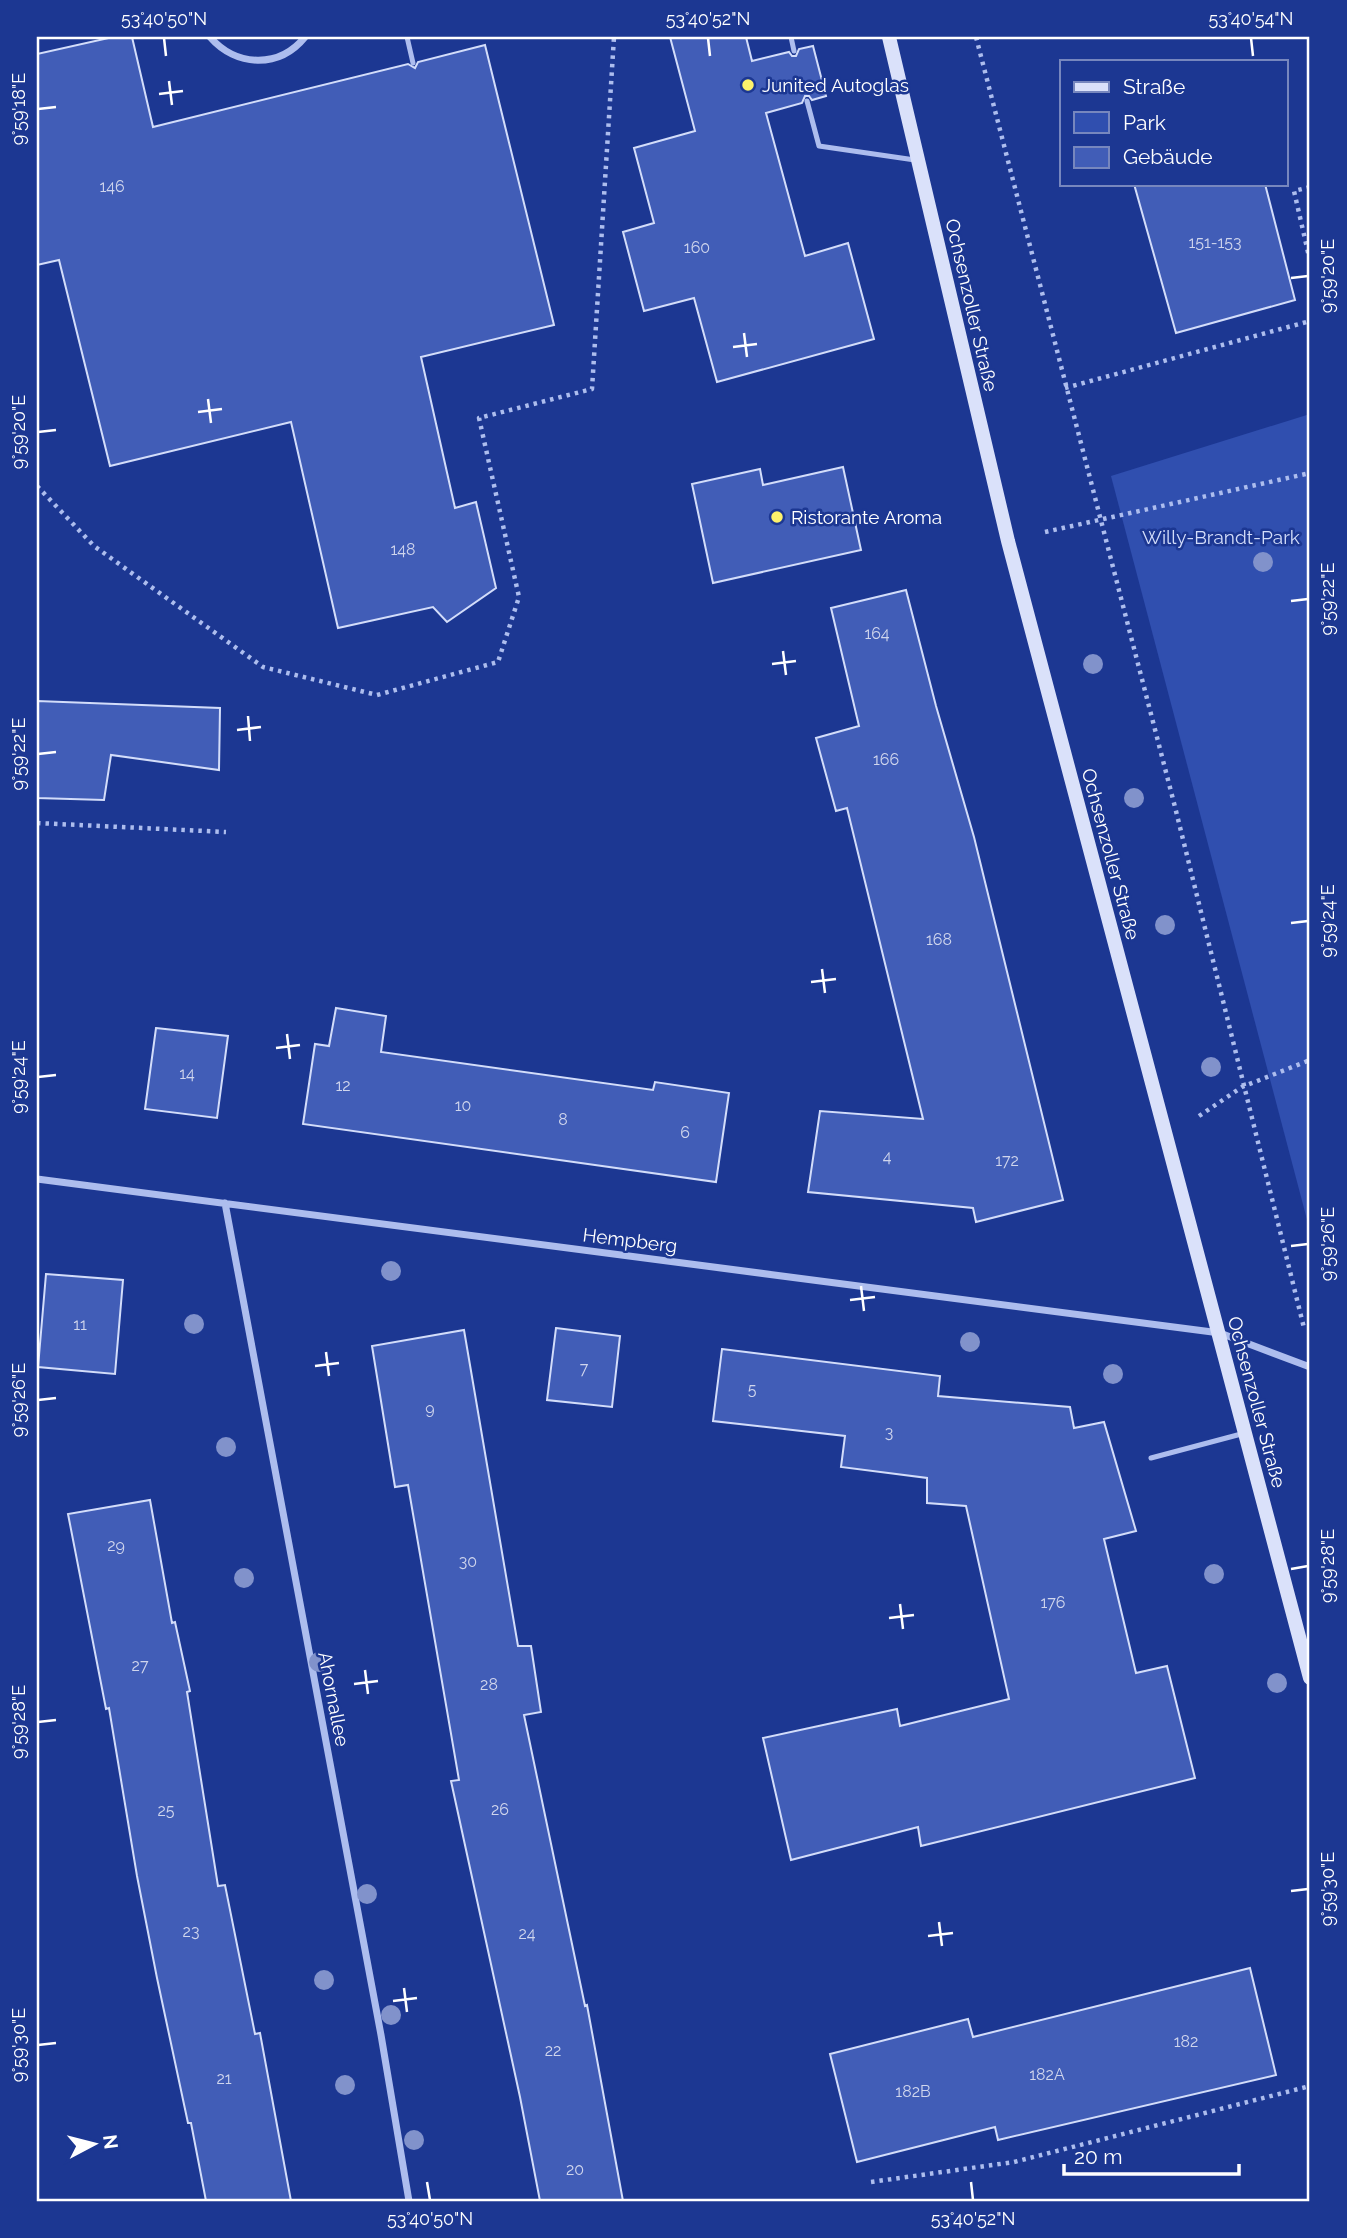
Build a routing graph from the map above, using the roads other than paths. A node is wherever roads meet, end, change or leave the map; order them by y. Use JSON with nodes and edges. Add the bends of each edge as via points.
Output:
{"nodes":[{"id":1,"x":210,"y":37,"type":"edge"},
{"id":2,"x":305,"y":37,"type":"edge"},
{"id":3,"x":407,"y":37,"type":"edge"},
{"id":4,"x":791,"y":37,"type":"edge"},
{"id":5,"x":889,"y":37,"type":"edge"},
{"id":6,"x":794,"y":51,"type":"dead end"},
{"id":7,"x":413,"y":63,"type":"dead end"},
{"id":8,"x":807,"y":101,"type":"dead end"},
{"id":9,"x":918,"y":160,"type":"junction"},
{"id":10,"x":37,"y":1179,"type":"edge"},
{"id":11,"x":225,"y":1203,"type":"junction"},
{"id":12,"x":1220,"y":1333,"type":"junction"},
{"id":13,"x":1310,"y":1367,"type":"edge"},
{"id":14,"x":1245,"y":1433,"type":"junction"},
{"id":15,"x":1151,"y":1458,"type":"dead end"},
{"id":16,"x":1310,"y":1678,"type":"edge"},
{"id":17,"x":409,"y":2201,"type":"edge"}],
"edges":[{"from":1,"to":2,"type":"street","via":[[225,52],[261,61],[280,57]]},
{"from":3,"to":7,"type":"lane"},
{"from":4,"to":6,"type":"lane"},
{"from":5,"to":9,"type":"main road","name":"Ochsenzoller Straße"},
{"from":8,"to":9,"type":"lane","via":[[819,146]]},
{"from":9,"to":12,"type":"main road","name":"Ochsenzoller Straße","via":[[1008,541]]},
{"from":10,"to":11,"type":"street","name":"Hempberg"},
{"from":11,"to":12,"type":"street","name":"Hempberg"},
{"from":11,"to":17,"type":"street","name":"Ahornallee"},
{"from":12,"to":13,"type":"street","name":"Hempberg"},
{"from":12,"to":14,"type":"main road","name":"Ochsenzoller Straße"},
{"from":14,"to":15,"type":"lane"},
{"from":14,"to":16,"type":"main road","name":"Ochsenzoller Straße"}]}
